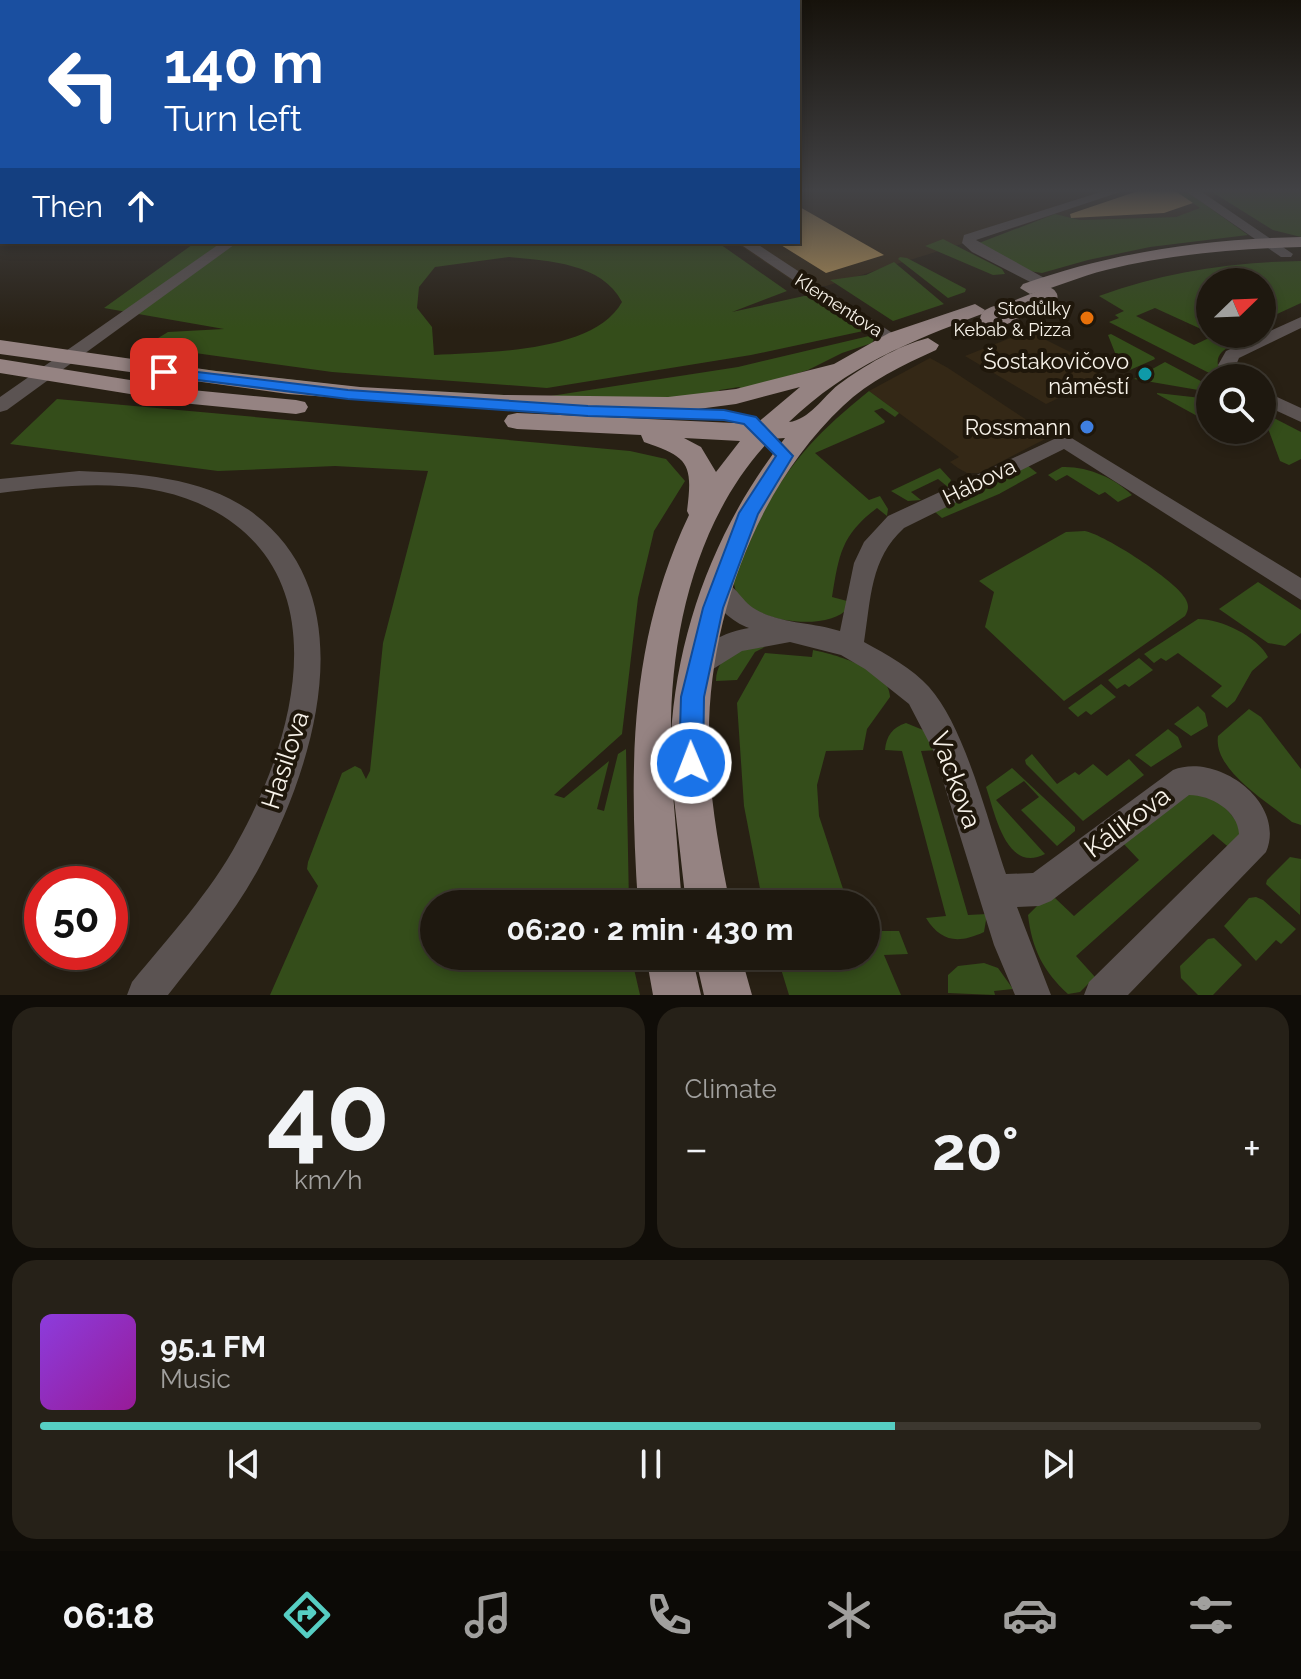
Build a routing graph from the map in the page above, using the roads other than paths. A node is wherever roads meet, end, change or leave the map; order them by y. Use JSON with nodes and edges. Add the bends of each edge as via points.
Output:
{"nodes":[{"id":1,"x":974,"y":236,"type":"edge"},
{"id":2,"x":1286,"y":243,"type":"edge"},
{"id":3,"x":228,"y":244,"type":"edge"},
{"id":4,"x":747,"y":244,"type":"edge"},
{"id":5,"x":1040,"y":289,"type":"junction"},
{"id":6,"x":983,"y":315,"type":"junction"},
{"id":7,"x":1301,"y":322,"type":"edge"},
{"id":8,"x":894,"y":340,"type":"junction"},
{"id":9,"x":0,"y":347,"type":"edge"},
{"id":10,"x":1228,"y":364,"type":"edge"},
{"id":11,"x":0,"y":366,"type":"edge"},
{"id":12,"x":64,"y":367,"type":"junction"},
{"id":13,"x":845,"y":368,"type":"junction"},
{"id":14,"x":1276,"y":403,"type":"edge"},
{"id":15,"x":486,"y":404,"type":"junction"},
{"id":16,"x":0,"y":406,"type":"edge"},
{"id":17,"x":1301,"y":416,"type":"edge"},
{"id":18,"x":0,"y":418,"type":"edge"},
{"id":19,"x":621,"y":427,"type":"junction"},
{"id":20,"x":807,"y":428,"type":"junction"},
{"id":21,"x":763,"y":432,"type":"junction"},
{"id":22,"x":785,"y":456,"type":"junction"},
{"id":23,"x":0,"y":486,"type":"edge"},
{"id":24,"x":699,"y":527,"type":"junction"},
{"id":25,"x":719,"y":589,"type":"junction"},
{"id":26,"x":1301,"y":590,"type":"edge"},
{"id":27,"x":802,"y":634,"type":"junction"},
{"id":28,"x":850,"y":647,"type":"junction"},
{"id":29,"x":697,"y":667,"type":"junction"},
{"id":30,"x":659,"y":890,"type":"edge"},
{"id":31,"x":705,"y":890,"type":"edge"},
{"id":32,"x":995,"y":892,"type":"junction"},
{"id":33,"x":672,"y":970,"type":"edge"},
{"id":34,"x":722,"y":970,"type":"edge"},
{"id":35,"x":145,"y":995,"type":"edge"},
{"id":36,"x":677,"y":995,"type":"edge"},
{"id":37,"x":728,"y":995,"type":"edge"},
{"id":38,"x":1033,"y":995,"type":"edge"},
{"id":39,"x":1102,"y":995,"type":"edge"}],
"edges":[{"from":1,"to":5,"type":"street","via":[[969,243]]},
{"from":2,"to":5,"type":"main road"},
{"from":3,"to":12,"type":"street"},
{"from":4,"to":8,"type":"street","name":"Klementova"},
{"from":5,"to":6,"type":"main road","bridge":true},
{"from":6,"to":8,"type":"main road"},
{"from":6,"to":20,"type":"main road","via":[[879,370],[834,400]]},
{"from":7,"to":10,"type":"street","via":[[1232,355]]},
{"from":8,"to":13,"type":"main road"},
{"from":9,"to":12,"type":"main road"},
{"from":11,"to":12,"type":"main road"},
{"from":12,"to":15,"type":"main road"},
{"from":12,"to":16,"type":"street"},
{"from":12,"to":18,"type":"street"},
{"from":12,"to":19,"type":"main road","via":[[192,397],[265,405]]},
{"from":13,"to":15,"type":"main road","via":[[698,402]]},
{"from":13,"to":21,"type":"main road"},
{"from":14,"to":17,"type":"street"},
{"from":15,"to":21,"type":"main road","via":[[733,415],[750,420]]},
{"from":19,"to":21,"type":"main road"},
{"from":19,"to":24,"type":"main road","via":[[674,442],[700,462],[706,478]]},
{"from":20,"to":21,"type":"main road"},
{"from":20,"to":22,"type":"main road"},
{"from":21,"to":22,"type":"main road"},
{"from":21,"to":24,"type":"main road","via":[[739,459]]},
{"from":22,"to":25,"type":"main road","via":[[749,513]]},
{"from":23,"to":35,"type":"street","name":"Hasilova","via":[[89,477],[144,481],[190,492],[234,511],[268,540],[293,579],[309,674],[295,745],[259,835],[210,913]]},
{"from":24,"to":30,"type":"main road","via":[[669,608],[656,681],[651,794]]},
{"from":25,"to":27,"type":"street","name":"Vackova","via":[[745,616]]},
{"from":25,"to":29,"type":"main road"},
{"from":26,"to":28,"type":"street","name":"Hábova","via":[[1065,440],[882,532],[871,545],[862,572]]},
{"from":27,"to":28,"type":"street","name":"Vackova"},
{"from":27,"to":29,"type":"street","name":"Vackova","via":[[746,638]]},
{"from":28,"to":32,"type":"street","name":"Vackova","via":[[899,678],[934,718]]},
{"from":29,"to":31,"type":"main road","via":[[689,734]]},
{"from":32,"to":38,"type":"street","name":"Vackova"},
{"from":32,"to":39,"type":"street","name":"Kálikova","via":[[1039,889],[1184,780],[1210,782],[1241,804],[1256,823],[1252,846]]},
{"from":33,"to":36,"type":"main road"},
{"from":34,"to":37,"type":"main road"}]}
